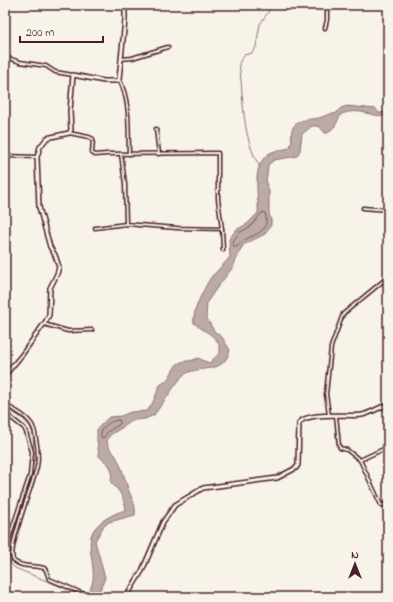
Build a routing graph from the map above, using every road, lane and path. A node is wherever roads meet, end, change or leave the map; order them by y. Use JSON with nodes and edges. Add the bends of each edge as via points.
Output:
{"nodes":[{"id":1,"x":7,"y":5,"type":"edge"},
{"id":2,"x":125,"y":5,"type":"edge"},
{"id":3,"x":327,"y":5,"type":"edge"},
{"id":4,"x":5,"y":27,"type":"edge"},
{"id":5,"x":325,"y":28,"type":"dead end"},
{"id":6,"x":168,"y":47,"type":"dead end"},
{"id":7,"x":5,"y":57,"type":"edge"},
{"id":8,"x":120,"y":60,"type":"junction"},
{"id":9,"x":73,"y":75,"type":"junction"},
{"id":10,"x":119,"y":79,"type":"junction"},
{"id":11,"x":156,"y":129,"type":"dead end"},
{"id":12,"x":69,"y":133,"type":"junction"},
{"id":13,"x":121,"y":154,"type":"junction"},
{"id":14,"x":129,"y":154,"type":"junction"},
{"id":15,"x":159,"y":154,"type":"junction"},
{"id":16,"x":5,"y":156,"type":"edge"},
{"id":17,"x":37,"y":156,"type":"junction"},
{"id":18,"x":363,"y":208,"type":"dead end"},
{"id":19,"x":388,"y":210,"type":"edge"},
{"id":20,"x":126,"y":224,"type":"junction"},
{"id":21,"x":95,"y":228,"type":"dead end"},
{"id":22,"x":222,"y":229,"type":"junction"},
{"id":23,"x":223,"y":250,"type":"dead end"},
{"id":24,"x":388,"y":277,"type":"edge"},
{"id":25,"x":44,"y":324,"type":"junction"},
{"id":26,"x":92,"y":330,"type":"dead end"},
{"id":27,"x":5,"y":374,"type":"edge"},
{"id":28,"x":5,"y":405,"type":"edge"},
{"id":29,"x":388,"y":406,"type":"edge"},
{"id":30,"x":5,"y":413,"type":"edge"},
{"id":31,"x":329,"y":415,"type":"junction"},
{"id":32,"x":336,"y":415,"type":"junction"},
{"id":33,"x":388,"y":447,"type":"edge"},
{"id":34,"x":360,"y":460,"type":"junction"},
{"id":35,"x":388,"y":505,"type":"edge"},
{"id":36,"x":5,"y":552,"type":"edge"},
{"id":37,"x":12,"y":555,"type":"junction"},
{"id":38,"x":92,"y":597,"type":"edge"},
{"id":39,"x":126,"y":597,"type":"edge"}],
"edges":[{"from":1,"to":4,"type":"street"},
{"from":2,"to":8,"type":"street"},
{"from":3,"to":5,"type":"street"},
{"from":6,"to":8,"type":"street"},
{"from":7,"to":9,"type":"street"},
{"from":8,"to":10,"type":"street"},
{"from":9,"to":10,"type":"street","via":[[104,81]]},
{"from":9,"to":12,"type":"street"},
{"from":10,"to":14,"type":"street","via":[[129,117]]},
{"from":11,"to":15,"type":"street"},
{"from":12,"to":13,"type":"street","via":[[93,139],[92,153],[95,155]]},
{"from":12,"to":17,"type":"street","via":[[47,138]]},
{"from":13,"to":14,"type":"street"},
{"from":13,"to":20,"type":"street"},
{"from":14,"to":15,"type":"street"},
{"from":15,"to":22,"type":"street","via":[[218,153],[218,199]]},
{"from":16,"to":17,"type":"street"},
{"from":17,"to":25,"type":"street","via":[[39,207],[50,247],[59,267],[50,288],[49,315]]},
{"from":18,"to":19,"type":"street"},
{"from":20,"to":21,"type":"street"},
{"from":20,"to":22,"type":"street"},
{"from":22,"to":23,"type":"street"},
{"from":24,"to":31,"type":"street","via":[[343,314],[331,347],[326,394]]},
{"from":25,"to":26,"type":"street","via":[[68,331]]},
{"from":25,"to":27,"type":"street"},
{"from":28,"to":37,"type":"street","via":[[30,421],[35,430],[38,453],[37,467],[14,540]]},
{"from":29,"to":32,"type":"street","via":[[363,414]]},
{"from":30,"to":36,"type":"street","via":[[24,428],[32,452],[30,475]]},
{"from":31,"to":32,"type":"street"},
{"from":31,"to":39,"type":"street","via":[[299,423],[296,468],[277,478],[202,488],[175,505],[163,522],[142,571]]},
{"from":32,"to":34,"type":"street","via":[[340,448]]},
{"from":33,"to":34,"type":"street"},
{"from":34,"to":35,"type":"street","via":[[381,505]]},
{"from":36,"to":37,"type":"street"},
{"from":37,"to":38,"type":"street","via":[[13,561],[44,568],[49,579]]}]}
